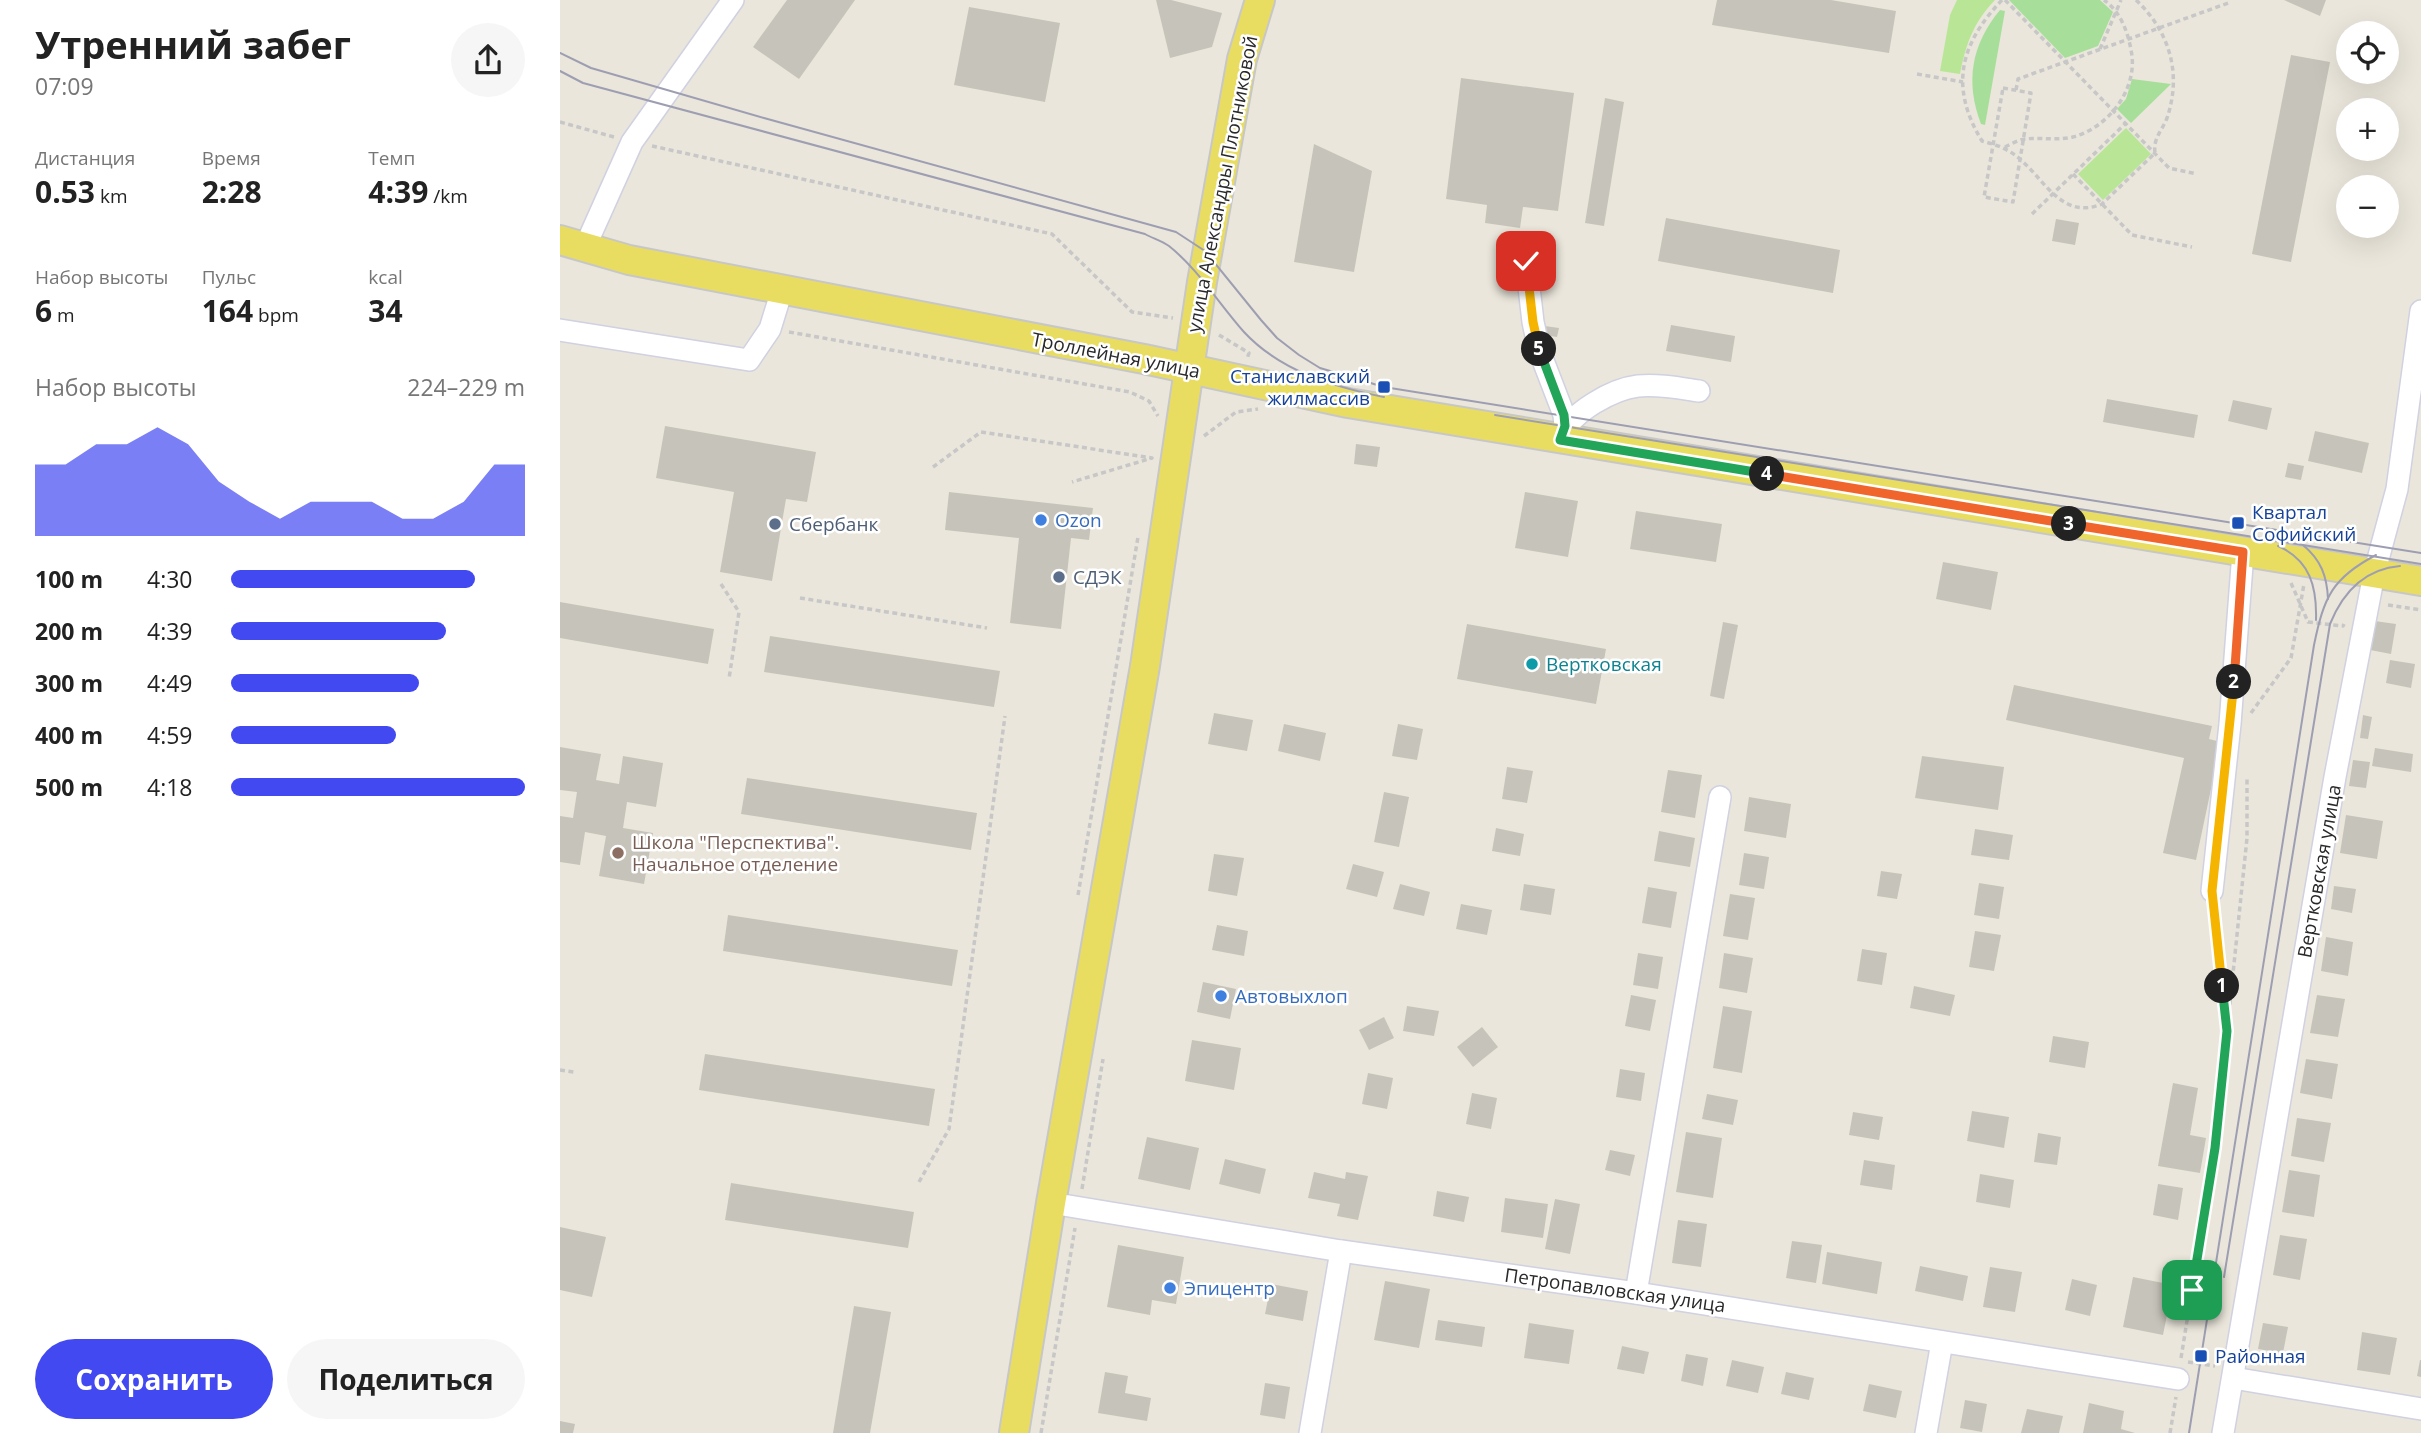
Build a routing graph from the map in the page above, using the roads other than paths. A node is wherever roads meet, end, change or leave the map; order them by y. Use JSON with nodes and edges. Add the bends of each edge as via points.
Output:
{"nodes":[{"id":1,"x":733,"y":0,"type":"edge"},
{"id":2,"x":1260,"y":0,"type":"edge"},
{"id":3,"x":573,"y":244,"type":"edge"},
{"id":4,"x":1526,"y":261,"type":"dead end"},
{"id":5,"x":782,"y":290,"type":"junction"},
{"id":6,"x":2421,"y":311,"type":"edge"},
{"id":7,"x":560,"y":330,"type":"edge"},
{"id":8,"x":1189,"y":369,"type":"junction"},
{"id":9,"x":1699,"y":391,"type":"dead end"},
{"id":10,"x":1563,"y":433,"type":"junction"},
{"id":11,"x":2243,"y":552,"type":"junction"},
{"id":12,"x":2374,"y":574,"type":"junction"},
{"id":13,"x":2421,"y":581,"type":"edge"},
{"id":14,"x":1720,"y":797,"type":"dead end"},
{"id":15,"x":2212,"y":891,"type":"road end"},
{"id":16,"x":1051,"y":1203,"type":"junction"},
{"id":17,"x":1341,"y":1251,"type":"junction"},
{"id":18,"x":1636,"y":1293,"type":"junction"},
{"id":19,"x":1942,"y":1342,"type":"junction"},
{"id":20,"x":2180,"y":1370,"type":"road end"},
{"id":21,"x":2234,"y":1373,"type":"junction"},
{"id":22,"x":2421,"y":1409,"type":"edge"},
{"id":23,"x":1014,"y":1433,"type":"edge"},
{"id":24,"x":1310,"y":1433,"type":"edge"},
{"id":25,"x":1926,"y":1433,"type":"edge"},
{"id":26,"x":2223,"y":1433,"type":"edge"}],
"edges":[{"from":1,"to":3,"type":"street","via":[[632,142]]},
{"from":2,"to":8,"type":"main road","name":"улица Александры Плотниковой","via":[[1242,59]]},
{"from":3,"to":5,"type":"main road","name":"Троллейная улица","via":[[629,260]]},
{"from":4,"to":10,"type":"street","via":[[1539,350],[1564,415]]},
{"from":5,"to":7,"type":"street","via":[[770,329],[749,360]]},
{"from":5,"to":8,"type":"main road","name":"Троллейная улица"},
{"from":6,"to":12,"type":"street","name":"Вертковская улица","via":[[2397,489]]},
{"from":8,"to":10,"type":"main road","name":"Троллейная улица","via":[[1348,403]]},
{"from":8,"to":16,"type":"main road","name":"улица Александры Плотниковой","via":[[1145,666]]},
{"from":9,"to":10,"type":"street","via":[[1635,386],[1600,400],[1574,417]]},
{"from":10,"to":11,"type":"main road","name":"Троллейная улица"},
{"from":11,"to":12,"type":"main road","name":"Троллейная улица"},
{"from":11,"to":15,"type":"street","via":[[2231,724]]},
{"from":12,"to":13,"type":"main road","name":"Троллейная улица"},
{"from":12,"to":21,"type":"street","name":"Вертковская улица"},
{"from":14,"to":18,"type":"street"},
{"from":16,"to":17,"type":"street","name":"Петропавловская улица"},
{"from":16,"to":23,"type":"main road","name":"улица Александры Плотниковой"},
{"from":17,"to":18,"type":"street","name":"Петропавловская улица"},
{"from":17,"to":24,"type":"street"},
{"from":18,"to":19,"type":"street","name":"Петропавловская улица"},
{"from":19,"to":20,"type":"street","name":"Петропавловская улица"},
{"from":19,"to":25,"type":"street"},
{"from":21,"to":22,"type":"street"},
{"from":21,"to":26,"type":"street","name":"Вертковская улица"}]}
